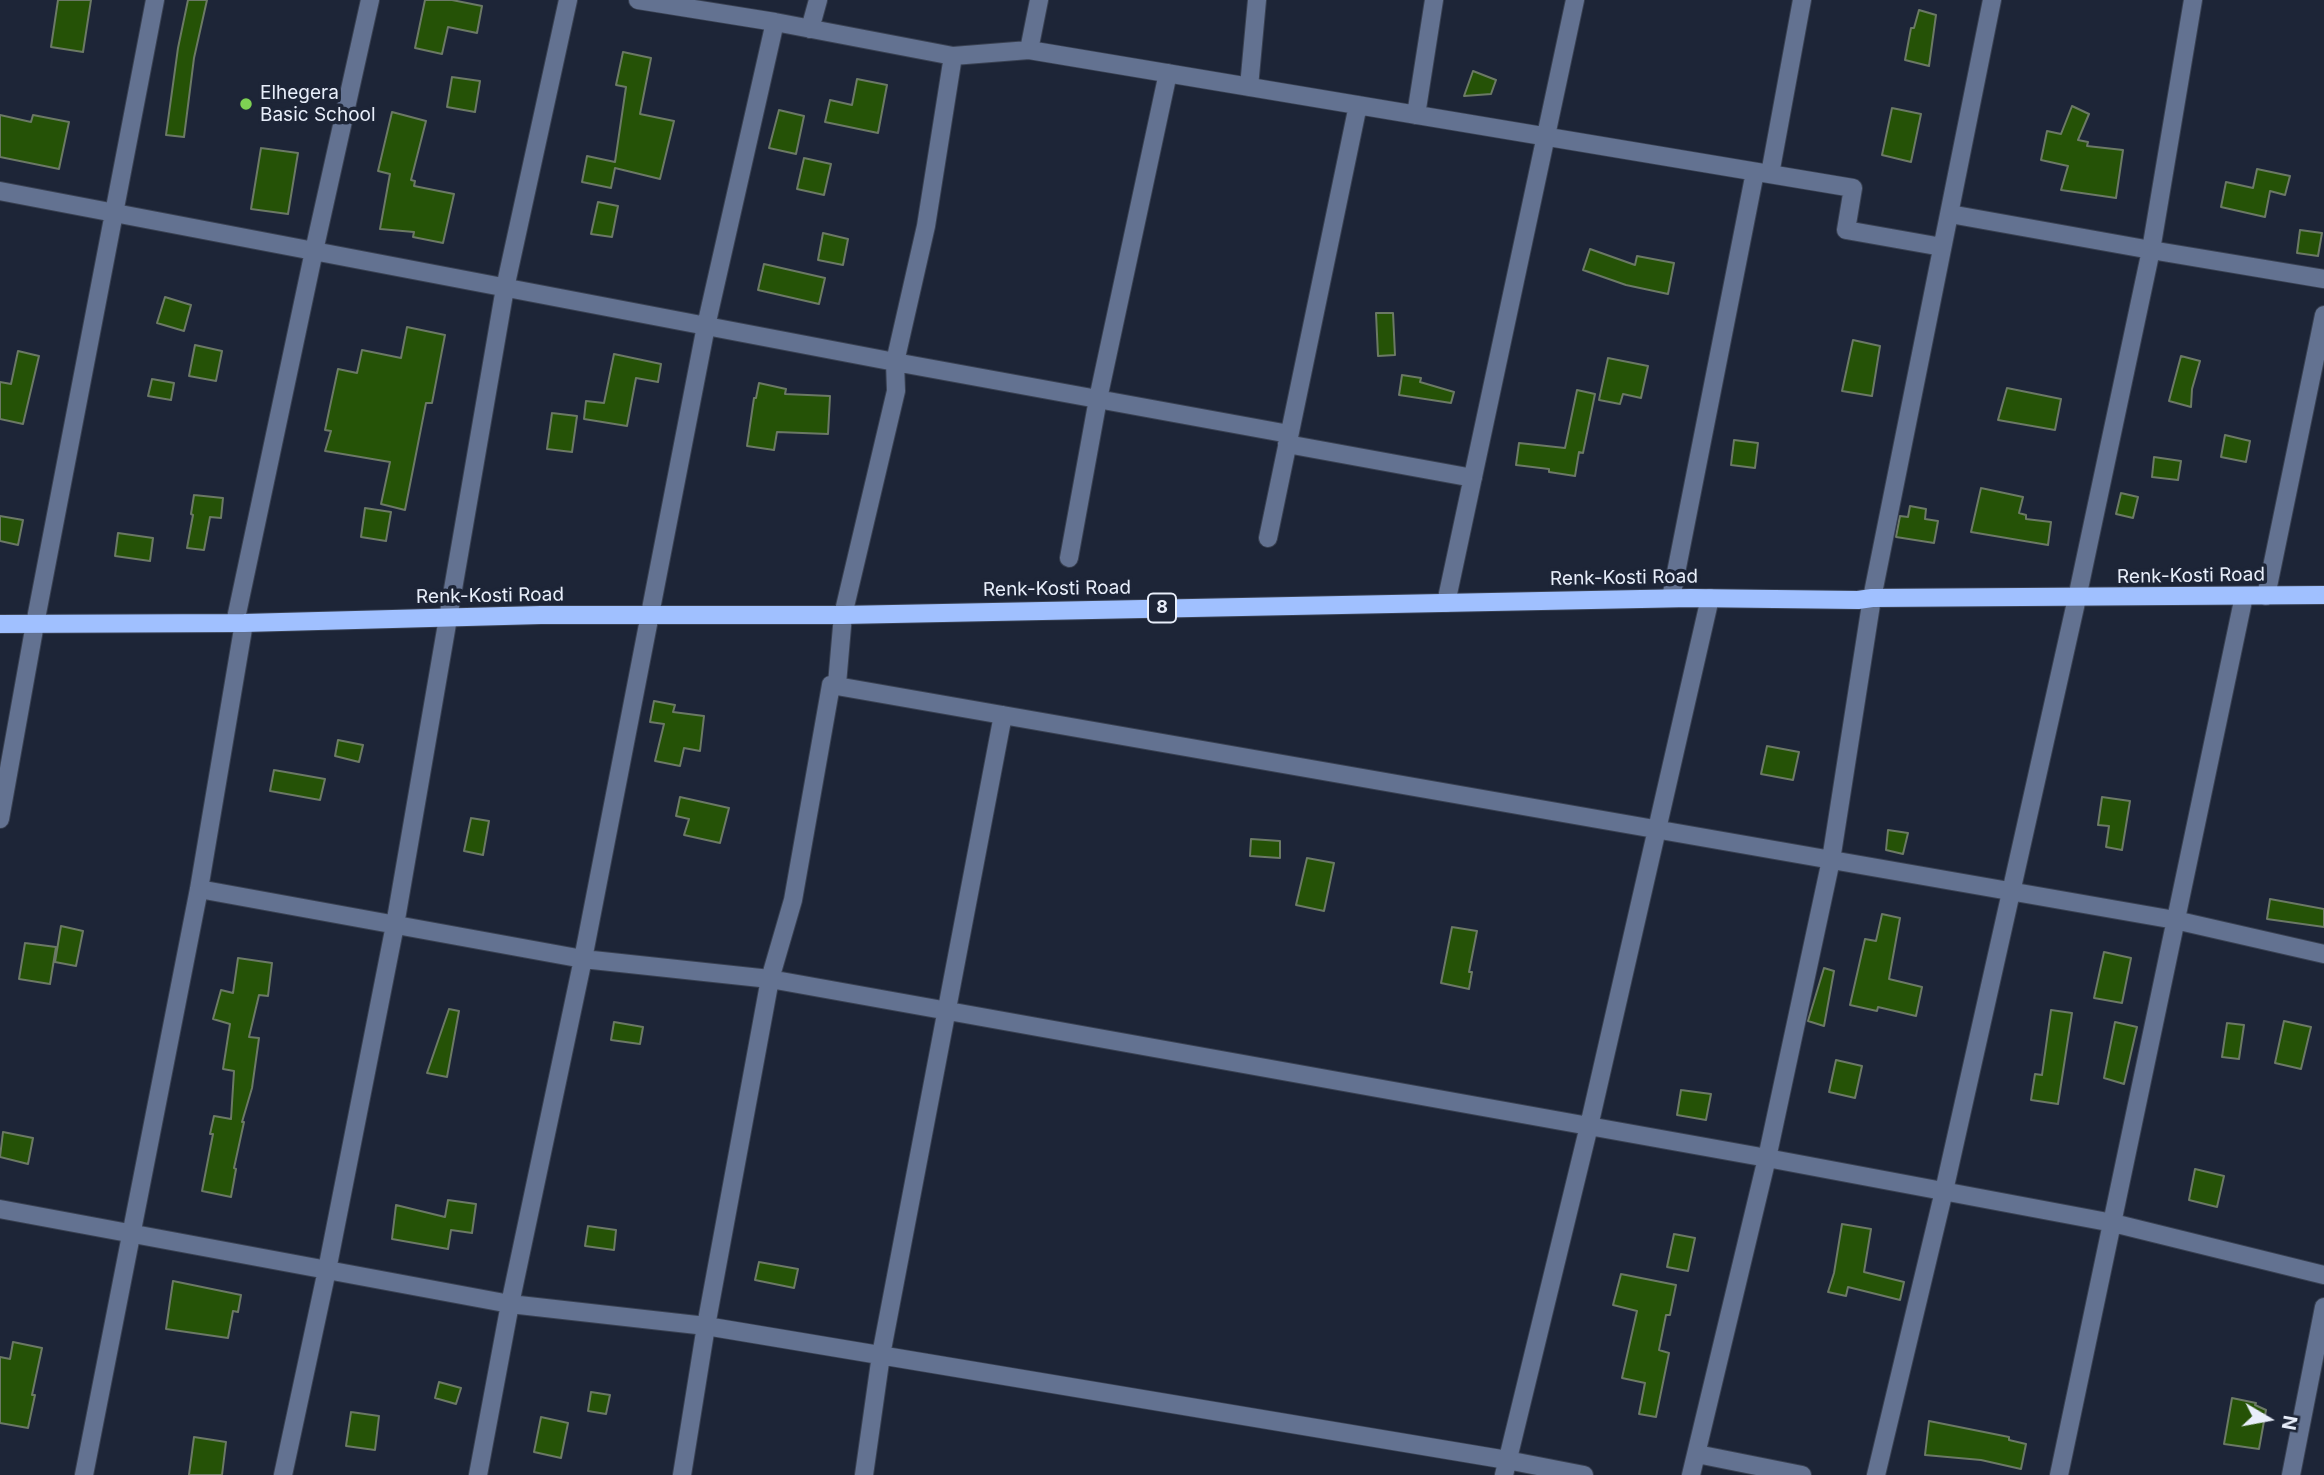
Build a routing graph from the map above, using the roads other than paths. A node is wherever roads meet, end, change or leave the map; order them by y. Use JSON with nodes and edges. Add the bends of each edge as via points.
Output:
{"nodes":[{"id":1,"x":155,"y":0,"type":"edge"},
{"id":2,"x":370,"y":0,"type":"edge"},
{"id":3,"x":568,"y":0,"type":"edge"},
{"id":4,"x":638,"y":0,"type":"edge"},
{"id":5,"x":818,"y":0,"type":"edge"},
{"id":6,"x":1039,"y":0,"type":"edge"},
{"id":7,"x":1257,"y":0,"type":"edge"},
{"id":8,"x":1434,"y":0,"type":"edge"},
{"id":9,"x":1575,"y":0,"type":"edge"},
{"id":10,"x":1802,"y":0,"type":"edge"},
{"id":11,"x":1992,"y":0,"type":"edge"},
{"id":12,"x":2193,"y":0,"type":"edge"},
{"id":13,"x":775,"y":22,"type":"junction"},
{"id":14,"x":810,"y":29,"type":"junction"},
{"id":15,"x":1030,"y":50,"type":"junction"},
{"id":16,"x":953,"y":56,"type":"junction"},
{"id":17,"x":1168,"y":73,"type":"junction"},
{"id":18,"x":1249,"y":87,"type":"junction"},
{"id":19,"x":1358,"y":105,"type":"junction"},
{"id":20,"x":1416,"y":115,"type":"junction"},
{"id":21,"x":1545,"y":137,"type":"junction"},
{"id":22,"x":1762,"y":173,"type":"junction"},
{"id":23,"x":0,"y":191,"type":"edge"},
{"id":24,"x":114,"y":213,"type":"junction"},
{"id":25,"x":1950,"y":214,"type":"junction"},
{"id":26,"x":1942,"y":247,"type":"junction"},
{"id":27,"x":2151,"y":250,"type":"junction"},
{"id":28,"x":314,"y":251,"type":"junction"},
{"id":29,"x":2324,"y":278,"type":"edge"},
{"id":30,"x":505,"y":288,"type":"junction"},
{"id":31,"x":2324,"y":315,"type":"edge"},
{"id":32,"x":706,"y":326,"type":"junction"},
{"id":33,"x":895,"y":362,"type":"junction"},
{"id":34,"x":1098,"y":399,"type":"junction"},
{"id":35,"x":1288,"y":439,"type":"junction"},
{"id":36,"x":1473,"y":478,"type":"junction"},
{"id":37,"x":1268,"y":537,"type":"dead end"},
{"id":38,"x":1069,"y":558,"type":"dead end"},
{"id":39,"x":2324,"y":595,"type":"edge"},
{"id":40,"x":2244,"y":596,"type":"junction"},
{"id":41,"x":2266,"y":596,"type":"junction"},
{"id":42,"x":1671,"y":598,"type":"junction"},
{"id":43,"x":1710,"y":598,"type":"junction"},
{"id":44,"x":1872,"y":598,"type":"junction"},
{"id":45,"x":2077,"y":598,"type":"junction"},
{"id":46,"x":1447,"y":603,"type":"junction"},
{"id":47,"x":844,"y":615,"type":"junction"},
{"id":48,"x":648,"y":616,"type":"junction"},
{"id":49,"x":447,"y":618,"type":"junction"},
{"id":50,"x":240,"y":623,"type":"junction"},
{"id":51,"x":0,"y":624,"type":"edge"},
{"id":52,"x":35,"y":624,"type":"junction"},
{"id":53,"x":831,"y":685,"type":"junction"},
{"id":54,"x":1003,"y":715,"type":"junction"},
{"id":55,"x":0,"y":820,"type":"edge"},
{"id":56,"x":1657,"y":828,"type":"junction"},
{"id":57,"x":1831,"y":860,"type":"junction"},
{"id":58,"x":199,"y":889,"type":"junction"},
{"id":59,"x":2011,"y":891,"type":"junction"},
{"id":60,"x":2175,"y":920,"type":"junction"},
{"id":61,"x":395,"y":925,"type":"junction"},
{"id":62,"x":2324,"y":954,"type":"edge"},
{"id":63,"x":583,"y":959,"type":"junction"},
{"id":64,"x":770,"y":979,"type":"junction"},
{"id":65,"x":948,"y":1011,"type":"junction"},
{"id":66,"x":1589,"y":1126,"type":"junction"},
{"id":67,"x":1767,"y":1158,"type":"junction"},
{"id":68,"x":1944,"y":1191,"type":"junction"},
{"id":69,"x":0,"y":1209,"type":"edge"},
{"id":70,"x":2113,"y":1223,"type":"junction"},
{"id":71,"x":132,"y":1234,"type":"junction"},
{"id":72,"x":327,"y":1270,"type":"junction"},
{"id":73,"x":2324,"y":1275,"type":"edge"},
{"id":74,"x":510,"y":1304,"type":"junction"},
{"id":75,"x":2324,"y":1307,"type":"edge"},
{"id":76,"x":706,"y":1326,"type":"junction"},
{"id":77,"x":881,"y":1355,"type":"junction"},
{"id":78,"x":1697,"y":1454,"type":"junction"},
{"id":79,"x":1505,"y":1468,"type":"edge"},
{"id":80,"x":84,"y":1475,"type":"edge"},
{"id":81,"x":283,"y":1475,"type":"edge"},
{"id":82,"x":478,"y":1475,"type":"edge"},
{"id":83,"x":682,"y":1475,"type":"edge"},
{"id":84,"x":863,"y":1475,"type":"edge"},
{"id":85,"x":1584,"y":1475,"type":"edge"},
{"id":86,"x":1691,"y":1475,"type":"edge"},
{"id":87,"x":1802,"y":1475,"type":"edge"},
{"id":88,"x":1876,"y":1475,"type":"edge"},
{"id":89,"x":2059,"y":1475,"type":"edge"},
{"id":90,"x":2291,"y":1475,"type":"edge"}],
"edges":[{"from":1,"to":24,"type":"street"},
{"from":2,"to":28,"type":"street"},
{"from":3,"to":30,"type":"street"},
{"from":4,"to":13,"type":"street"},
{"from":5,"to":14,"type":"street"},
{"from":6,"to":15,"type":"street"},
{"from":7,"to":18,"type":"street"},
{"from":8,"to":20,"type":"street"},
{"from":9,"to":21,"type":"street"},
{"from":10,"to":22,"type":"street"},
{"from":11,"to":25,"type":"street"},
{"from":12,"to":27,"type":"street"},
{"from":13,"to":14,"type":"street"},
{"from":13,"to":32,"type":"street"},
{"from":14,"to":16,"type":"street"},
{"from":15,"to":16,"type":"street"},
{"from":15,"to":17,"type":"street"},
{"from":16,"to":33,"type":"street","via":[[926,226]]},
{"from":17,"to":18,"type":"street"},
{"from":17,"to":34,"type":"street"},
{"from":18,"to":19,"type":"street"},
{"from":19,"to":20,"type":"street"},
{"from":19,"to":35,"type":"street"},
{"from":20,"to":21,"type":"street"},
{"from":21,"to":22,"type":"street"},
{"from":21,"to":36,"type":"street"},
{"from":22,"to":26,"type":"street","via":[[1853,188],[1846,230]]},
{"from":22,"to":42,"type":"street"},
{"from":23,"to":24,"type":"street"},
{"from":24,"to":28,"type":"street"},
{"from":24,"to":52,"type":"street"},
{"from":25,"to":26,"type":"street"},
{"from":25,"to":27,"type":"street"},
{"from":26,"to":44,"type":"street"},
{"from":27,"to":29,"type":"street"},
{"from":27,"to":45,"type":"street"},
{"from":28,"to":30,"type":"street"},
{"from":28,"to":50,"type":"street"},
{"from":30,"to":32,"type":"street"},
{"from":30,"to":49,"type":"street"},
{"from":31,"to":41,"type":"street"},
{"from":32,"to":33,"type":"street"},
{"from":32,"to":48,"type":"street"},
{"from":33,"to":34,"type":"street"},
{"from":33,"to":47,"type":"street","via":[[896,391]]},
{"from":34,"to":35,"type":"street"},
{"from":34,"to":38,"type":"street"},
{"from":35,"to":36,"type":"street"},
{"from":35,"to":37,"type":"street"},
{"from":36,"to":46,"type":"street"},
{"from":39,"to":41,"type":"main road","name":"Renk-Kosti Road","number":"8"},
{"from":40,"to":41,"type":"main road","name":"Renk-Kosti Road","number":"8"},
{"from":40,"to":45,"type":"main road","name":"Renk-Kosti Road","number":"8"},
{"from":40,"to":60,"type":"street"},
{"from":42,"to":43,"type":"main road","name":"Renk-Kosti Road","number":"8"},
{"from":42,"to":46,"type":"main road","name":"Renk-Kosti Road","number":"8"},
{"from":43,"to":44,"type":"main road","name":"Renk-Kosti Road","number":"8"},
{"from":43,"to":56,"type":"street"},
{"from":44,"to":45,"type":"main road","name":"Renk-Kosti Road","number":"8"},
{"from":44,"to":57,"type":"street"},
{"from":45,"to":59,"type":"street"},
{"from":46,"to":47,"type":"main road","name":"Renk-Kosti Road","number":"8"},
{"from":47,"to":48,"type":"main road","name":"Renk-Kosti Road","number":"8"},
{"from":47,"to":53,"type":"street","via":[[837,684]]},
{"from":48,"to":49,"type":"main road","name":"Renk-Kosti Road","number":"8"},
{"from":48,"to":63,"type":"street"},
{"from":49,"to":50,"type":"main road","name":"Renk-Kosti Road","number":"8"},
{"from":49,"to":61,"type":"street"},
{"from":50,"to":52,"type":"main road","name":"Renk-Kosti Road","number":"8"},
{"from":50,"to":58,"type":"street"},
{"from":51,"to":52,"type":"main road","name":"Renk-Kosti Road","number":"8"},
{"from":52,"to":55,"type":"street"},
{"from":53,"to":54,"type":"street"},
{"from":53,"to":64,"type":"street","via":[[793,900]]},
{"from":54,"to":56,"type":"street"},
{"from":54,"to":65,"type":"street"},
{"from":56,"to":57,"type":"street"},
{"from":56,"to":66,"type":"street"},
{"from":57,"to":59,"type":"street"},
{"from":57,"to":67,"type":"street"},
{"from":58,"to":61,"type":"street"},
{"from":58,"to":71,"type":"street"},
{"from":59,"to":60,"type":"street"},
{"from":59,"to":68,"type":"street"},
{"from":60,"to":62,"type":"street"},
{"from":60,"to":70,"type":"street"},
{"from":61,"to":63,"type":"street"},
{"from":61,"to":72,"type":"street"},
{"from":63,"to":64,"type":"street"},
{"from":63,"to":74,"type":"street"},
{"from":64,"to":65,"type":"street"},
{"from":64,"to":76,"type":"street"},
{"from":65,"to":66,"type":"street"},
{"from":65,"to":77,"type":"street"},
{"from":66,"to":67,"type":"street"},
{"from":66,"to":79,"type":"street"},
{"from":67,"to":68,"type":"street"},
{"from":67,"to":78,"type":"street"},
{"from":68,"to":70,"type":"street"},
{"from":68,"to":88,"type":"street"},
{"from":69,"to":71,"type":"street"},
{"from":70,"to":73,"type":"street"},
{"from":70,"to":89,"type":"street"},
{"from":71,"to":72,"type":"street"},
{"from":71,"to":80,"type":"street"},
{"from":72,"to":74,"type":"street"},
{"from":72,"to":81,"type":"street"},
{"from":74,"to":76,"type":"street"},
{"from":74,"to":82,"type":"street"},
{"from":75,"to":90,"type":"street"},
{"from":76,"to":77,"type":"street"},
{"from":76,"to":83,"type":"street"},
{"from":77,"to":79,"type":"street"},
{"from":77,"to":84,"type":"street"},
{"from":78,"to":86,"type":"street"},
{"from":78,"to":87,"type":"street"},
{"from":79,"to":85,"type":"street"}]}
